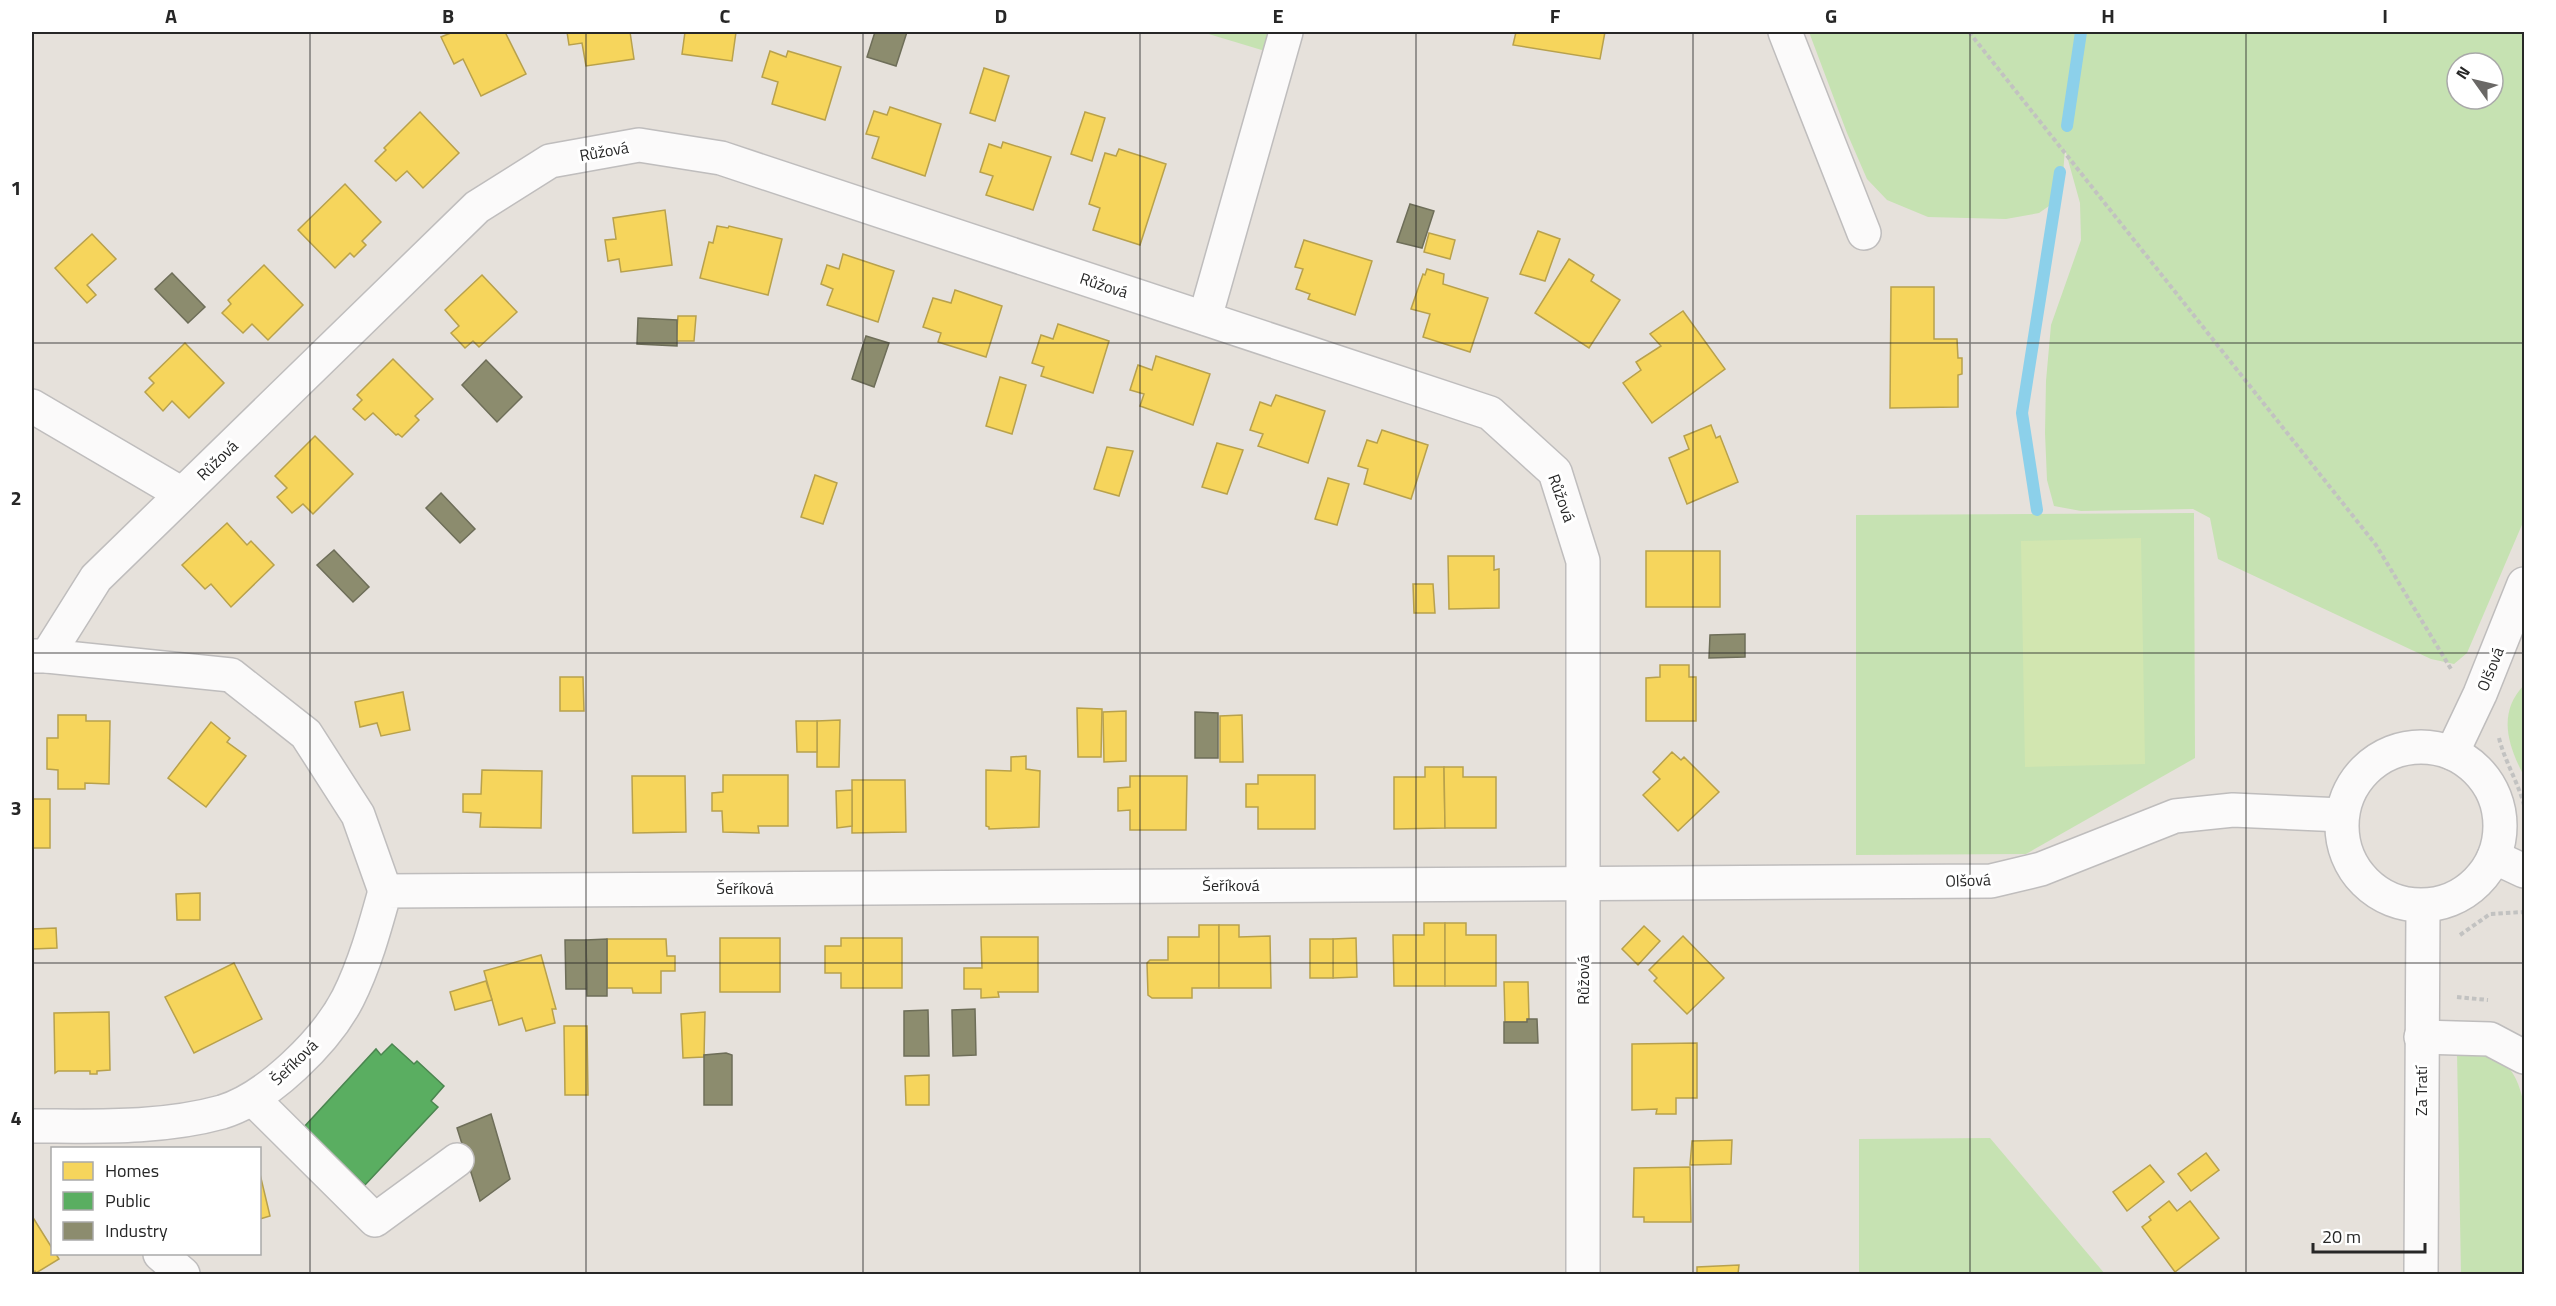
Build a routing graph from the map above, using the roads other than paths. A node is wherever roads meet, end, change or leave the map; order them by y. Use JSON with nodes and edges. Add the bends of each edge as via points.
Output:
{"nodes":[{"id":1,"x":1286,"y":32,"type":"edge"},
{"id":2,"x":1785,"y":32,"type":"edge"},
{"id":3,"x":1864,"y":233,"type":"dead end"},
{"id":4,"x":1205,"y":318,"type":"junction"},
{"id":5,"x":32,"y":406,"type":"edge"},
{"id":6,"x":182,"y":494,"type":"junction"},
{"id":7,"x":2522,"y":597,"type":"edge"},
{"id":8,"x":39,"y":656,"type":"edge"},
{"id":9,"x":2452,"y":753,"type":"junction"},
{"id":10,"x":2342,"y":815,"type":"junction"},
{"id":11,"x":2494,"y":857,"type":"junction"},
{"id":12,"x":2524,"y":871,"type":"edge"},
{"id":13,"x":1583,"y":883,"type":"junction"},
{"id":14,"x":385,"y":891,"type":"junction"},
{"id":15,"x":2423,"y":907,"type":"junction"},
{"id":16,"x":2421,"y":1037,"type":"junction"},
{"id":17,"x":2524,"y":1057,"type":"edge"},
{"id":18,"x":253,"y":1099,"type":"junction"},
{"id":19,"x":32,"y":1126,"type":"edge"},
{"id":20,"x":74,"y":1137,"type":"edge"},
{"id":21,"x":457,"y":1160,"type":"dead end"},
{"id":22,"x":161,"y":1255,"type":"edge"},
{"id":23,"x":183,"y":1275,"type":"edge"},
{"id":24,"x":1583,"y":1275,"type":"edge"},
{"id":25,"x":2421,"y":1275,"type":"edge"}],
"edges":[{"from":1,"to":4,"type":"street"},
{"from":2,"to":3,"type":"street"},
{"from":4,"to":6,"type":"street","name":"Růžová","via":[[721,158],[639,145],[550,161],[477,207]]},
{"from":4,"to":13,"type":"street","name":"Růžová","via":[[1490,413],[1555,472],[1583,561]]},
{"from":5,"to":6,"type":"street"},
{"from":6,"to":8,"type":"street","name":"Růžová","via":[[96,578]]},
{"from":7,"to":9,"type":"street","name":"Olšová"},
{"from":8,"to":14,"type":"street","via":[[231,675],[306,734],[358,815]]},
{"from":9,"to":10,"type":"street","via":[[2424,747],[2395,751],[2370,766],[2352,788]]},
{"from":9,"to":11,"type":"street","via":[[2473,766],[2489,785],[2499,809],[2500,833]]},
{"from":10,"to":13,"type":"street","name":"Olšová","via":[[2233,810],[2175,816],[2041,870],[1991,880]]},
{"from":10,"to":15,"type":"street","via":[[2345,849],[2361,880],[2389,900]]},
{"from":11,"to":12,"type":"street"},
{"from":11,"to":15,"type":"street","via":[[2477,883],[2452,900]]},
{"from":13,"to":14,"type":"street","name":"Šeříková"},
{"from":13,"to":24,"type":"street","name":"Růžová"},
{"from":14,"to":18,"type":"street","name":"Šeříková","via":[[371,943],[347,1000],[287,1073]]},
{"from":15,"to":16,"type":"street","name":"Za Tratí"},
{"from":16,"to":17,"type":"street","via":[[2490,1040]]},
{"from":16,"to":25,"type":"street","name":"Za Tratí"},
{"from":18,"to":20,"type":"street","name":"Šeříková","via":[[193,1119]]},
{"from":18,"to":21,"type":"street","via":[[375,1220]]},
{"from":19,"to":20,"type":"street","name":"Šeříková"},
{"from":22,"to":23,"type":"street"}]}
